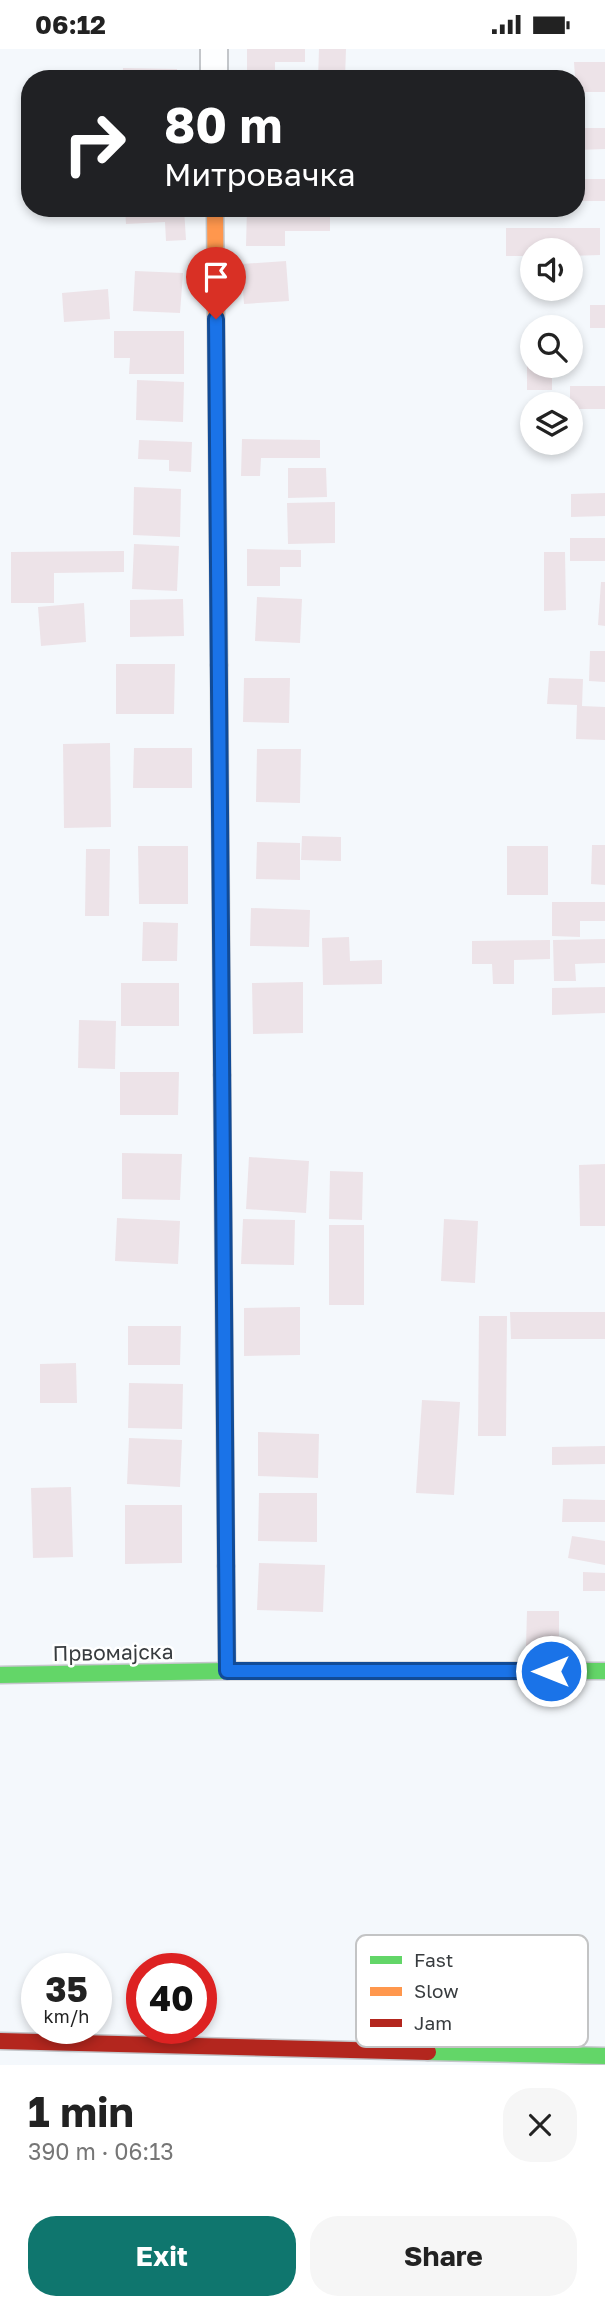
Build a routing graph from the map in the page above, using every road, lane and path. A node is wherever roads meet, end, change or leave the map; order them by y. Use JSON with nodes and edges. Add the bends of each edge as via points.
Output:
{"nodes":[{"id":1,"x":214,"y":49,"type":"edge"},
{"id":2,"x":214,"y":70,"type":"edge"},
{"id":3,"x":215,"y":217,"type":"edge"},
{"id":4,"x":227,"y":1671,"type":"junction"},
{"id":5,"x":605,"y":1671,"type":"edge"},
{"id":6,"x":0,"y":1675,"type":"edge"},
{"id":7,"x":0,"y":2041,"type":"edge"},
{"id":8,"x":605,"y":2056,"type":"edge"}],
"edges":[{"from":1,"to":2,"type":"street"},
{"from":3,"to":4,"type":"street"},
{"from":4,"to":5,"type":"street","name":"Првомајска"},
{"from":4,"to":6,"type":"street","name":"Првомајска"},
{"from":7,"to":8,"type":"street"}]}
